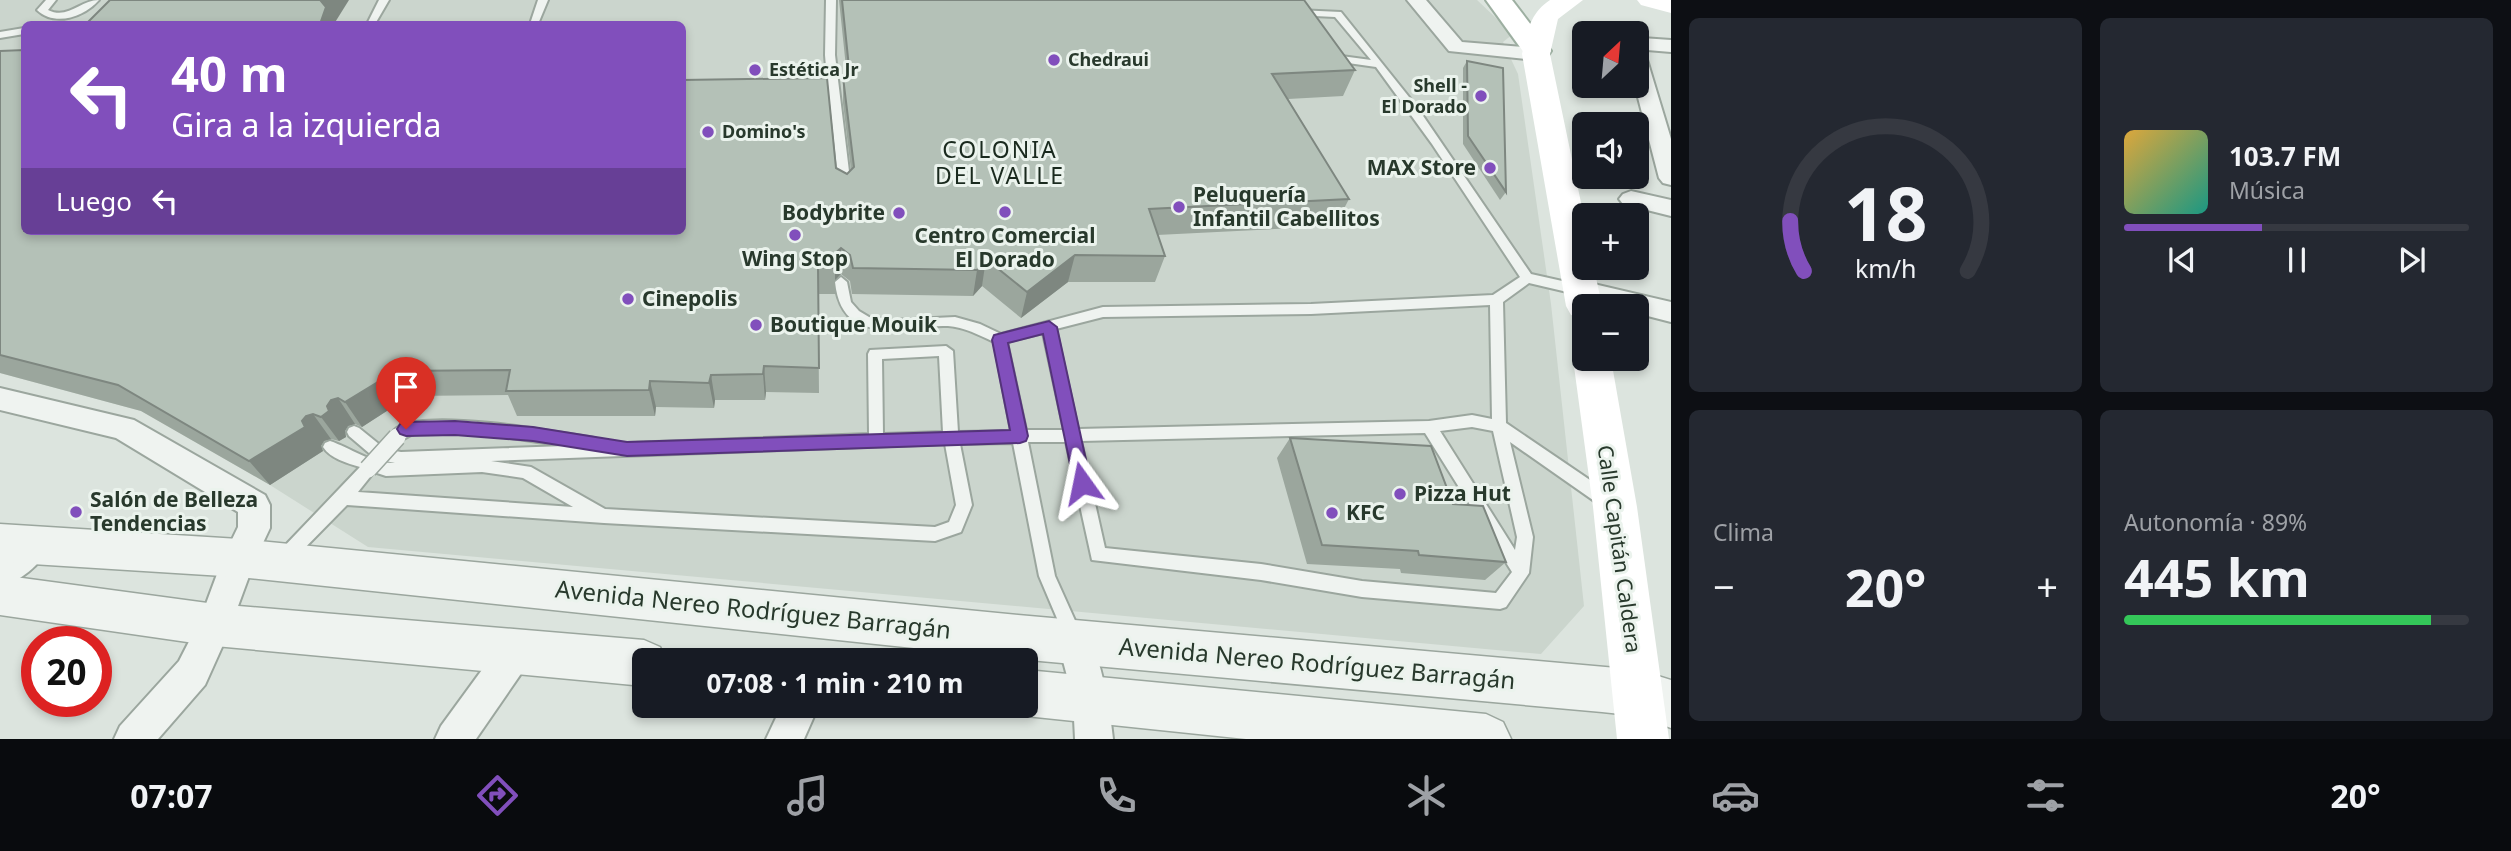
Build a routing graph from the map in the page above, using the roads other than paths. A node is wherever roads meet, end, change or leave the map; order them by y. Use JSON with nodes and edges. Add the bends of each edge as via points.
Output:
{"nodes":[{"id":1,"x":51,"y":0,"type":"edge"},
{"id":2,"x":94,"y":0,"type":"edge"},
{"id":3,"x":384,"y":0,"type":"edge"},
{"id":4,"x":543,"y":0,"type":"edge"},
{"id":5,"x":831,"y":0,"type":"edge"},
{"id":6,"x":1325,"y":0,"type":"edge"},
{"id":7,"x":1416,"y":0,"type":"edge"},
{"id":8,"x":1499,"y":0,"type":"edge"},
{"id":9,"x":1570,"y":0,"type":"edge"},
{"id":10,"x":1650,"y":0,"type":"edge"},
{"id":11,"x":1671,"y":5,"type":"edge"},
{"id":12,"x":44,"y":13,"type":"junction"},
{"id":13,"x":73,"y":13,"type":"junction"},
{"id":14,"x":1293,"y":14,"type":"edge"},
{"id":15,"x":1338,"y":14,"type":"junction"},
{"id":16,"x":40,"y":21,"type":"edge"},
{"id":17,"x":65,"y":21,"type":"edge"},
{"id":18,"x":373,"y":21,"type":"edge"},
{"id":19,"x":535,"y":21,"type":"edge"},
{"id":20,"x":21,"y":32,"type":"edge"},
{"id":21,"x":0,"y":35,"type":"edge"},
{"id":22,"x":1649,"y":44,"type":"edge"},
{"id":23,"x":1671,"y":46,"type":"edge"},
{"id":24,"x":1537,"y":52,"type":"junction"},
{"id":25,"x":1334,"y":58,"type":"edge"},
{"id":26,"x":1379,"y":64,"type":"junction"},
{"id":27,"x":833,"y":82,"type":"junction"},
{"id":28,"x":792,"y":83,"type":"edge"},
{"id":29,"x":1649,"y":98,"type":"edge"},
{"id":30,"x":1671,"y":178,"type":"edge"},
{"id":31,"x":845,"y":194,"type":"edge"},
{"id":32,"x":1630,"y":199,"type":"dead end"},
{"id":33,"x":1671,"y":208,"type":"edge"},
{"id":34,"x":1527,"y":278,"type":"junction"},
{"id":35,"x":841,"y":282,"type":"dead end"},
{"id":36,"x":1572,"y":294,"type":"edge"},
{"id":37,"x":1582,"y":294,"type":"edge"},
{"id":38,"x":1496,"y":300,"type":"junction"},
{"id":39,"x":1649,"y":308,"type":"edge"},
{"id":40,"x":1671,"y":312,"type":"edge"},
{"id":41,"x":1049,"y":327,"type":"junction"},
{"id":42,"x":1000,"y":340,"type":"junction"},
{"id":43,"x":1594,"y":371,"type":"edge"},
{"id":44,"x":0,"y":399,"type":"edge"},
{"id":45,"x":1429,"y":426,"type":"junction"},
{"id":46,"x":1499,"y":426,"type":"junction"},
{"id":47,"x":354,"y":432,"type":"dead end"},
{"id":48,"x":1072,"y":435,"type":"junction"},
{"id":49,"x":1020,"y":436,"type":"junction"},
{"id":50,"x":951,"y":438,"type":"junction"},
{"id":51,"x":876,"y":440,"type":"junction"},
{"id":52,"x":330,"y":447,"type":"dead end"},
{"id":53,"x":627,"y":449,"type":"junction"},
{"id":54,"x":346,"y":498,"type":"junction"},
{"id":55,"x":1615,"y":507,"type":"junction"},
{"id":56,"x":604,"y":516,"type":"junction"},
{"id":57,"x":11,"y":554,"type":"edge"},
{"id":58,"x":259,"y":560,"type":"junction"},
{"id":59,"x":1521,"y":573,"type":"junction"},
{"id":60,"x":0,"y":596,"type":"edge"},
{"id":61,"x":215,"y":625,"type":"junction"},
{"id":62,"x":1075,"y":642,"type":"junction"},
{"id":63,"x":515,"y":653,"type":"junction"},
{"id":64,"x":632,"y":662,"type":"edge"},
{"id":65,"x":1038,"y":698,"type":"edge"},
{"id":66,"x":1655,"y":698,"type":"edge"},
{"id":67,"x":795,"y":718,"type":"edge"},
{"id":68,"x":1092,"y":719,"type":"edge"},
{"id":69,"x":133,"y":739,"type":"edge"},
{"id":70,"x":454,"y":739,"type":"edge"},
{"id":71,"x":785,"y":739,"type":"edge"},
{"id":72,"x":1486,"y":739,"type":"edge"},
{"id":73,"x":1643,"y":739,"type":"edge"}],
"edges":[{"from":1,"to":12,"type":"lane","via":[[43,6]]},
{"from":2,"to":13,"type":"lane"},
{"from":3,"to":18,"type":"lane"},
{"from":4,"to":19,"type":"lane"},
{"from":5,"to":27,"type":"lane"},
{"from":6,"to":15,"type":"lane"},
{"from":7,"to":24,"type":"street","via":[[1456,47]]},
{"from":8,"to":24,"type":"main road"},
{"from":9,"to":24,"type":"main road","via":[[1553,7],[1541,22]]},
{"from":10,"to":11,"type":"main road"},
{"from":12,"to":13,"type":"lane"},
{"from":12,"to":16,"type":"lane"},
{"from":13,"to":17,"type":"lane"},
{"from":14,"to":15,"type":"lane"},
{"from":15,"to":26,"type":"lane"},
{"from":20,"to":21,"type":"lane"},
{"from":22,"to":23,"type":"street"},
{"from":24,"to":37,"type":"main road"},
{"from":25,"to":26,"type":"lane"},
{"from":26,"to":34,"type":"lane","via":[[1416,110]]},
{"from":27,"to":28,"type":"lane"},
{"from":27,"to":31,"type":"lane"},
{"from":29,"to":30,"type":"street"},
{"from":32,"to":33,"type":"street"},
{"from":34,"to":36,"type":"lane"},
{"from":34,"to":38,"type":"lane"},
{"from":35,"to":42,"type":"lane","via":[[845,303],[873,324],[950,321]]},
{"from":38,"to":41,"type":"lane","via":[[1103,312]]},
{"from":38,"to":46,"type":"lane"},
{"from":39,"to":40,"type":"street"},
{"from":41,"to":42,"type":"lane"},
{"from":41,"to":48,"type":"lane"},
{"from":42,"to":49,"type":"lane"},
{"from":43,"to":55,"type":"main road","name":"Calle Capitán Caldera"},
{"from":44,"to":58,"type":"street","via":[[124,428],[254,505]]},
{"from":45,"to":46,"type":"lane","via":[[1472,421]]},
{"from":45,"to":48,"type":"lane"},
{"from":45,"to":59,"type":"lane"},
{"from":46,"to":55,"type":"lane"},
{"from":46,"to":59,"type":"lane","via":[[1525,537]]},
{"from":47,"to":53,"type":"lane","via":[[381,455],[401,458]]},
{"from":48,"to":49,"type":"lane"},
{"from":48,"to":59,"type":"lane","via":[[1098,555],[1261,572],[1362,589],[1500,601]]},
{"from":49,"to":50,"type":"lane"},
{"from":49,"to":62,"type":"lane","via":[[1047,576]]},
{"from":50,"to":51,"type":"lane"},
{"from":50,"to":51,"type":"lane","via":[[946,351],[875,354]]},
{"from":50,"to":56,"type":"lane","via":[[964,505],[955,527],[935,534]]},
{"from":51,"to":53,"type":"lane"},
{"from":52,"to":56,"type":"lane","via":[[386,470],[482,466],[526,472]]},
{"from":53,"to":54,"type":"lane","bridge":true,"via":[[533,434],[406,429]]},
{"from":54,"to":56,"type":"lane"},
{"from":54,"to":58,"type":"lane"},
{"from":55,"to":66,"type":"main road","name":"Calle Capitán Caldera"},
{"from":57,"to":58,"type":"street","name":"Avenida Nereo Rodríguez Barragán"},
{"from":58,"to":61,"type":"street"},
{"from":58,"to":62,"type":"street","name":"Avenida Nereo Rodríguez Barragán"},
{"from":60,"to":61,"type":"street"},
{"from":61,"to":63,"type":"street"},
{"from":61,"to":69,"type":"street","via":[[192,673]]},
{"from":62,"to":66,"type":"street","name":"Avenida Nereo Rodríguez Barragán"},
{"from":62,"to":68,"type":"street"},
{"from":63,"to":64,"type":"street"},
{"from":63,"to":70,"type":"street"},
{"from":65,"to":68,"type":"street"},
{"from":66,"to":73,"type":"main road","name":"Calle Capitán Caldera"},
{"from":67,"to":71,"type":"street"},
{"from":68,"to":72,"type":"street"}]}
